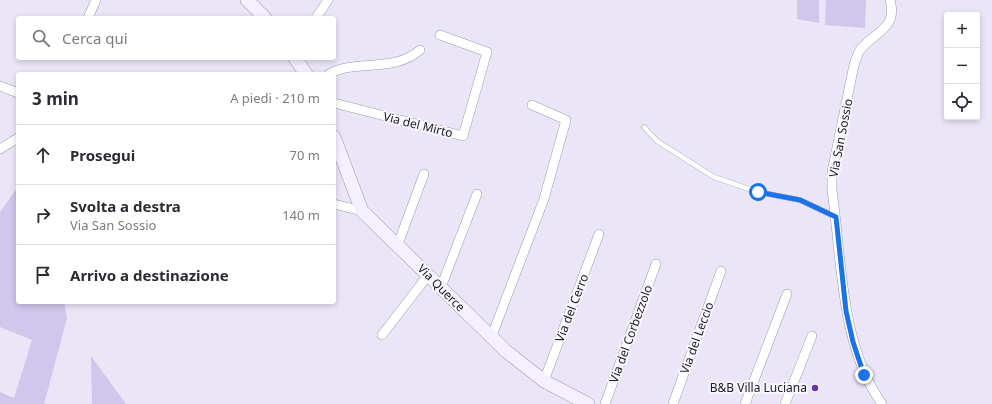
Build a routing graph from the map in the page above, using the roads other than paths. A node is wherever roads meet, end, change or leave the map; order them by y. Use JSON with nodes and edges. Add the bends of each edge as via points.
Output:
{"nodes":[{"id":1,"x":96,"y":0,"type":"edge"},
{"id":2,"x":328,"y":0,"type":"edge"},
{"id":3,"x":890,"y":0,"type":"edge"},
{"id":4,"x":252,"y":2,"type":"edge"},
{"id":5,"x":316,"y":13,"type":"edge"},
{"id":6,"x":89,"y":16,"type":"edge"},
{"id":7,"x":263,"y":16,"type":"edge"},
{"id":8,"x":440,"y":36,"type":"dead end"},
{"id":9,"x":420,"y":50,"type":"dead end"},
{"id":10,"x":297,"y":60,"type":"edge"},
{"id":11,"x":305,"y":72,"type":"edge"},
{"id":12,"x":332,"y":72,"type":"edge"},
{"id":13,"x":0,"y":86,"type":"edge"},
{"id":14,"x":16,"y":92,"type":"edge"},
{"id":15,"x":336,"y":104,"type":"edge"},
{"id":16,"x":532,"y":105,"type":"dead end"},
{"id":17,"x":644,"y":127,"type":"dead end"},
{"id":18,"x":16,"y":139,"type":"edge"},
{"id":19,"x":336,"y":142,"type":"edge"},
{"id":20,"x":0,"y":148,"type":"edge"},
{"id":21,"x":424,"y":174,"type":"dead end"},
{"id":22,"x":477,"y":194,"type":"dead end"},
{"id":23,"x":336,"y":204,"type":"edge"},
{"id":24,"x":362,"y":211,"type":"junction"},
{"id":25,"x":836,"y":217,"type":"junction"},
{"id":26,"x":599,"y":234,"type":"dead end"},
{"id":27,"x":398,"y":244,"type":"junction"},
{"id":28,"x":656,"y":264,"type":"dead end"},
{"id":29,"x":721,"y":271,"type":"dead end"},
{"id":30,"x":428,"y":274,"type":"junction"},
{"id":31,"x":441,"y":287,"type":"junction"},
{"id":32,"x":787,"y":294,"type":"dead end"},
{"id":33,"x":382,"y":335,"type":"dead end"},
{"id":34,"x":812,"y":336,"type":"dead end"},
{"id":35,"x":491,"y":338,"type":"junction"},
{"id":36,"x":544,"y":381,"type":"junction"},
{"id":37,"x":588,"y":404,"type":"edge"},
{"id":38,"x":606,"y":404,"type":"edge"},
{"id":39,"x":673,"y":404,"type":"edge"},
{"id":40,"x":745,"y":404,"type":"edge"},
{"id":41,"x":785,"y":404,"type":"edge"},
{"id":42,"x":882,"y":404,"type":"edge"}],
"edges":[{"from":1,"to":6,"type":"street"},
{"from":2,"to":5,"type":"street"},
{"from":3,"to":25,"type":"street","name":"Via San Sossio","via":[[893,11],[890,23],[859,51],[854,65],[832,172]]},
{"from":4,"to":7,"type":"street"},
{"from":8,"to":15,"type":"street","name":"Via del Mirto","via":[[487,52],[463,136]]},
{"from":9,"to":12,"type":"street","via":[[400,61],[338,68]]},
{"from":10,"to":11,"type":"street"},
{"from":13,"to":14,"type":"street"},
{"from":16,"to":35,"type":"street","via":[[566,120],[544,199]]},
{"from":17,"to":25,"type":"lane","via":[[657,142],[714,177],[758,192],[800,200]]},
{"from":18,"to":20,"type":"street"},
{"from":19,"to":24,"type":"street","name":"Via Querce"},
{"from":21,"to":27,"type":"street"},
{"from":22,"to":31,"type":"street"},
{"from":23,"to":24,"type":"street"},
{"from":24,"to":27,"type":"street","name":"Via Querce"},
{"from":25,"to":42,"type":"street","name":"Via San Sossio","via":[[846,311],[853,342],[864,375]]},
{"from":26,"to":36,"type":"street","name":"Via del Cerro"},
{"from":27,"to":30,"type":"street","name":"Via Querce"},
{"from":28,"to":38,"type":"street","name":"Via del Corbezzolo"},
{"from":29,"to":39,"type":"street","name":"Via del Leccio"},
{"from":30,"to":31,"type":"street","name":"Via Querce"},
{"from":30,"to":33,"type":"street"},
{"from":31,"to":35,"type":"street","name":"Via Querce"},
{"from":32,"to":40,"type":"street"},
{"from":34,"to":41,"type":"street"},
{"from":35,"to":36,"type":"street","name":"Via Querce"},
{"from":36,"to":37,"type":"street","name":"Via Querce"}]}
